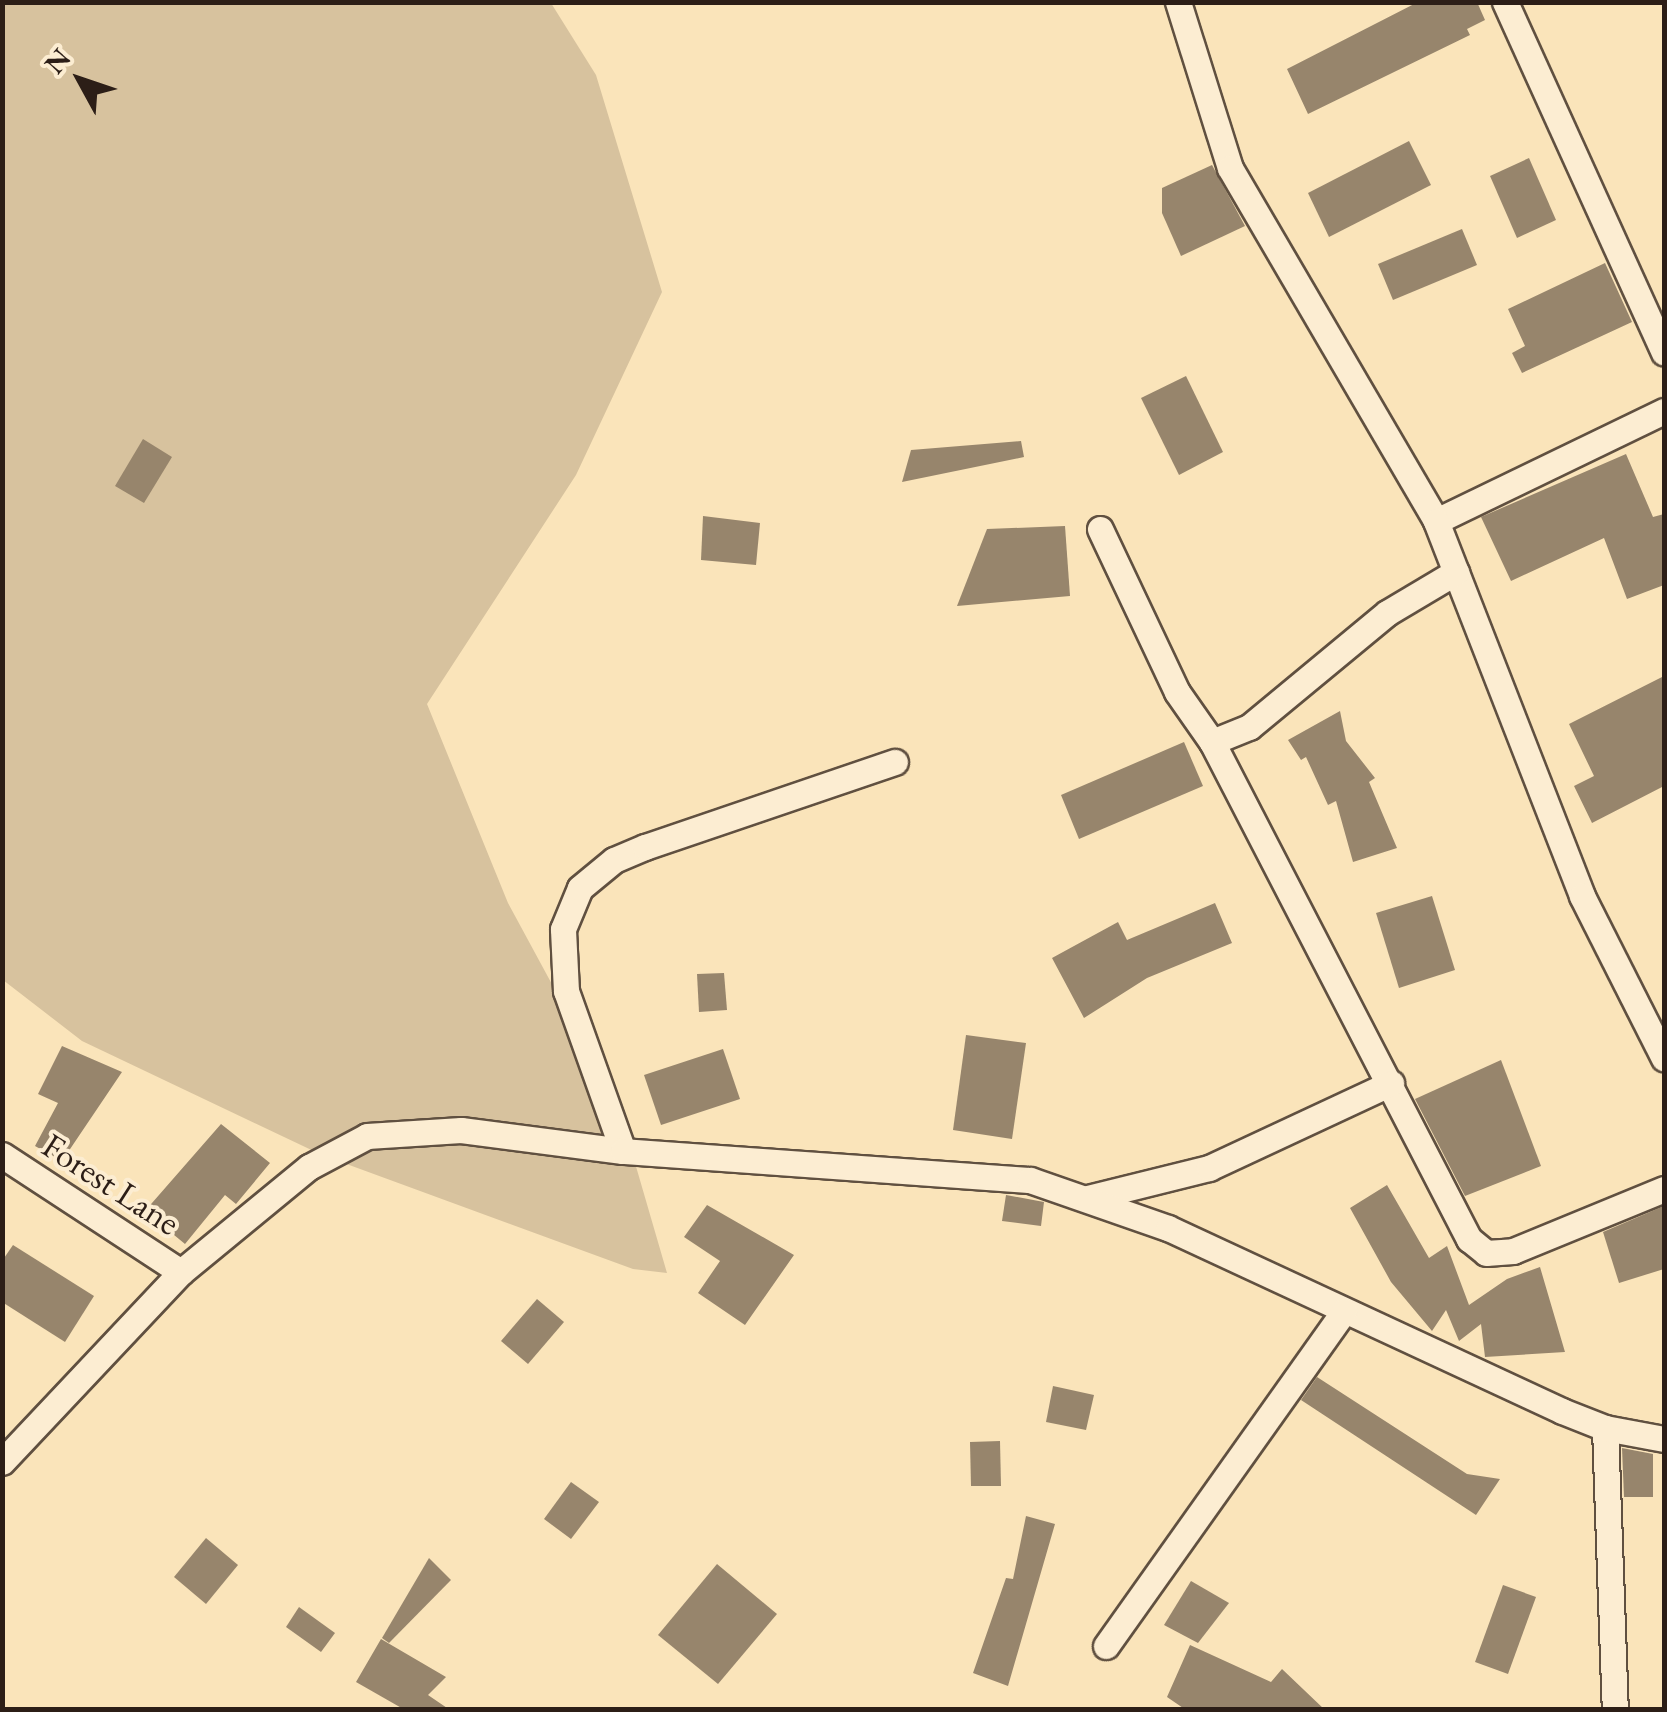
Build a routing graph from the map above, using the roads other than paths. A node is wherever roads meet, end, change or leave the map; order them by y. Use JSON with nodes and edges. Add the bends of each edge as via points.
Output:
{"nodes":[{"id":1,"x":1178,"y":2,"type":"edge"},
{"id":2,"x":1505,"y":2,"type":"edge"},
{"id":3,"x":1664,"y":352,"type":"edge"},
{"id":4,"x":1664,"y":411,"type":"edge"},
{"id":5,"x":1436,"y":520,"type":"junction"},
{"id":6,"x":1100,"y":529,"type":"dead end"},
{"id":7,"x":1456,"y":572,"type":"junction"},
{"id":8,"x":1212,"y":742,"type":"junction"},
{"id":9,"x":894,"y":762,"type":"dead end"},
{"id":10,"x":1664,"y":1058,"type":"edge"},
{"id":11,"x":1391,"y":1083,"type":"junction"},
{"id":12,"x":623,"y":1151,"type":"junction"},
{"id":13,"x":2,"y":1155,"type":"edge"},
{"id":14,"x":1664,"y":1188,"type":"edge"},
{"id":15,"x":1087,"y":1198,"type":"junction"},
{"id":16,"x":182,"y":1272,"type":"junction"},
{"id":17,"x":1344,"y":1311,"type":"junction"},
{"id":18,"x":1605,"y":1428,"type":"junction"},
{"id":19,"x":1664,"y":1439,"type":"edge"},
{"id":20,"x":2,"y":1462,"type":"edge"},
{"id":21,"x":1106,"y":1646,"type":"dead end"},
{"id":22,"x":1615,"y":1710,"type":"edge"}],
"edges":[{"from":1,"to":5,"type":"street","via":[[1230,168]]},
{"from":2,"to":3,"type":"street"},
{"from":4,"to":5,"type":"street"},
{"from":5,"to":7,"type":"street"},
{"from":6,"to":8,"type":"street","via":[[1177,692]]},
{"from":7,"to":8,"type":"street","via":[[1386,613],[1249,727]]},
{"from":7,"to":10,"type":"street","via":[[1582,896]]},
{"from":8,"to":11,"type":"street"},
{"from":9,"to":12,"type":"street","via":[[646,846],[614,860],[580,888],[562,929],[566,991]]},
{"from":11,"to":14,"type":"street","via":[[1470,1239],[1486,1252],[1514,1251]]},
{"from":11,"to":15,"type":"street","via":[[1210,1168]]},
{"from":12,"to":15,"type":"street","via":[[1030,1180]]},
{"from":12,"to":16,"type":"street","via":[[462,1130],[367,1136],[310,1168]]},
{"from":13,"to":16,"type":"street","name":"Forest Lane"},
{"from":15,"to":17,"type":"street","via":[[1168,1228]]},
{"from":16,"to":20,"type":"street"},
{"from":17,"to":18,"type":"street"},
{"from":17,"to":21,"type":"street"},
{"from":18,"to":19,"type":"street"},
{"from":18,"to":22,"type":"street"}]}
